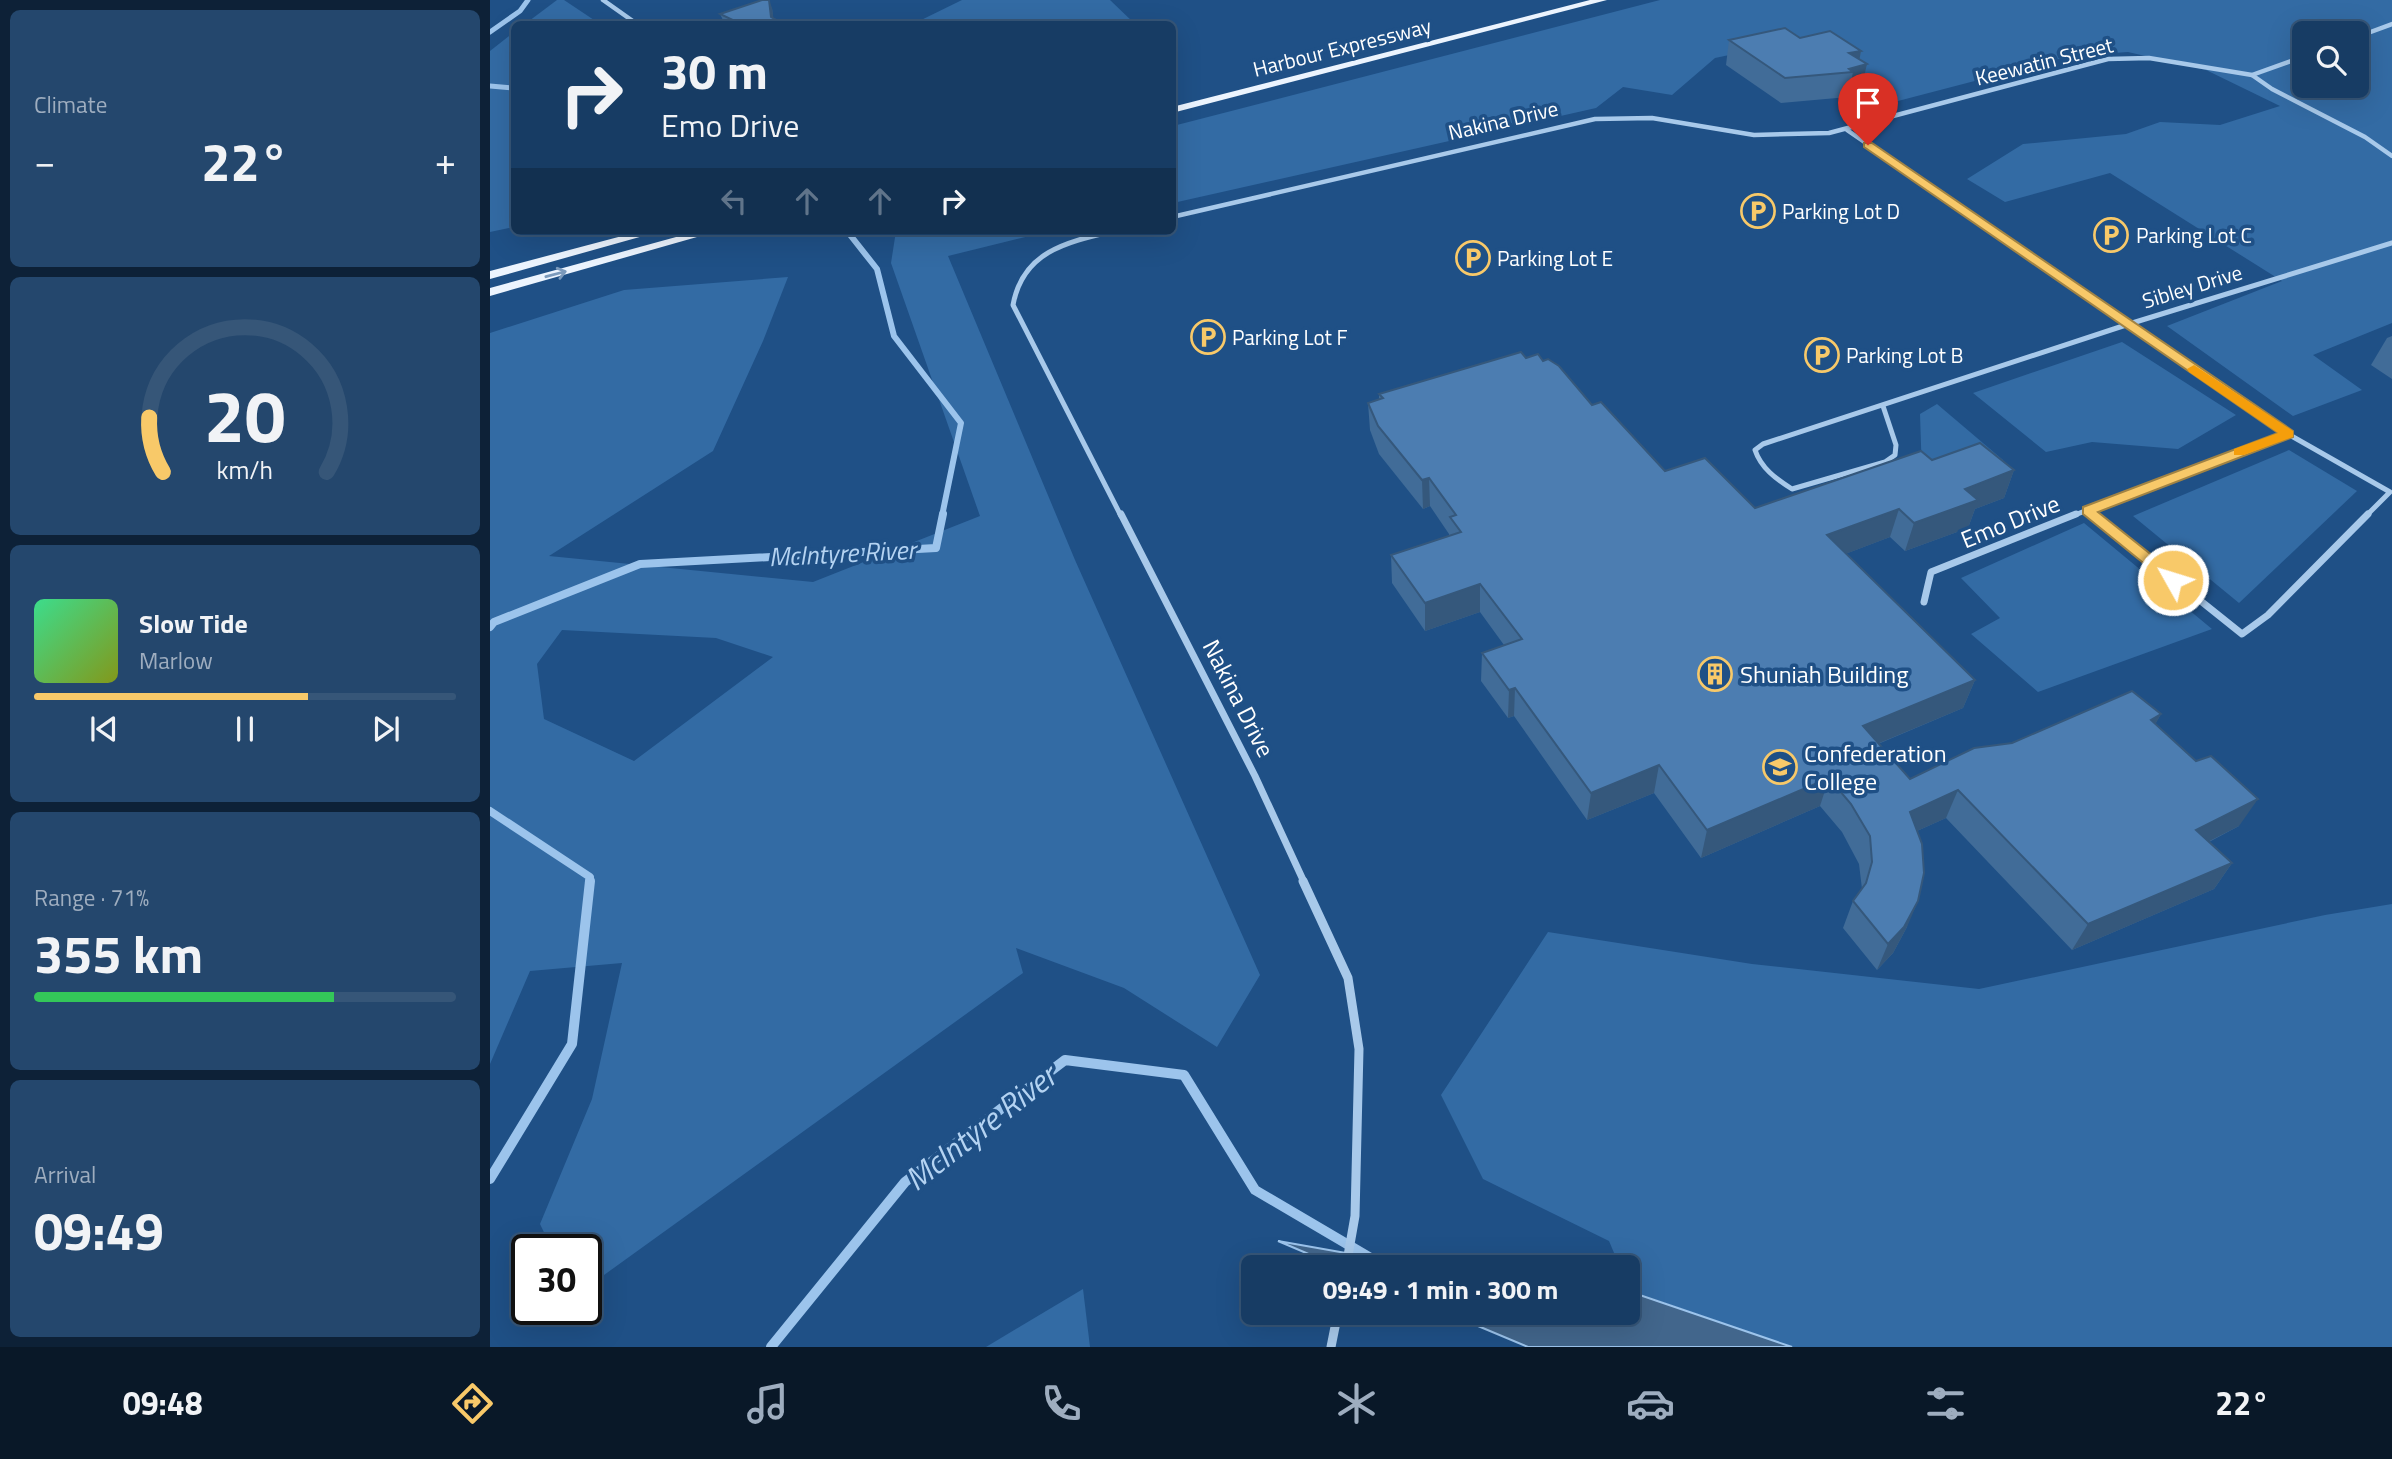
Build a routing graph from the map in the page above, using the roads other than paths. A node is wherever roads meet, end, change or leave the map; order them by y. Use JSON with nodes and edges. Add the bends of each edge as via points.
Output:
{"nodes":[{"id":1,"x":603,"y":0,"type":"edge"},
{"id":2,"x":1565,"y":0,"type":"edge"},
{"id":3,"x":1602,"y":0,"type":"edge"},
{"id":4,"x":633,"y":21,"type":"edge"},
{"id":5,"x":2392,"y":24,"type":"edge"},
{"id":6,"x":2369,"y":33,"type":"edge"},
{"id":7,"x":2292,"y":61,"type":"edge"},
{"id":8,"x":2252,"y":75,"type":"junction"},
{"id":9,"x":1176,"y":98,"type":"edge"},
{"id":10,"x":1176,"y":109,"type":"edge"},
{"id":11,"x":1847,"y":130,"type":"junction"},
{"id":12,"x":2392,"y":156,"type":"edge"},
{"id":13,"x":1176,"y":216,"type":"edge"},
{"id":14,"x":640,"y":235,"type":"edge"},
{"id":15,"x":697,"y":235,"type":"edge"},
{"id":16,"x":1096,"y":235,"type":"edge"},
{"id":17,"x":2392,"y":243,"type":"edge"},
{"id":18,"x":490,"y":275,"type":"edge"},
{"id":19,"x":490,"y":292,"type":"edge"},
{"id":20,"x":2129,"y":324,"type":"junction"},
{"id":21,"x":1883,"y":406,"type":"junction"},
{"id":22,"x":2288,"y":434,"type":"junction"},
{"id":23,"x":2390,"y":492,"type":"edge"},
{"id":24,"x":2088,"y":511,"type":"junction"},
{"id":25,"x":1924,"y":602,"type":"dead end"},
{"id":26,"x":1348,"y":1255,"type":"edge"},
{"id":27,"x":1335,"y":1325,"type":"edge"},
{"id":28,"x":1331,"y":1347,"type":"edge"}],
"edges":[{"from":1,"to":4,"type":"street"},
{"from":2,"to":9,"type":"main road","name":"Harbour Expressway"},
{"from":3,"to":10,"type":"main road","name":"Harbour Expressway"},
{"from":5,"to":6,"type":"street"},
{"from":7,"to":8,"type":"street"},
{"from":8,"to":11,"type":"street","name":"Keewatin Street","via":[[2149,58],[2108,59]]},
{"from":8,"to":12,"type":"street"},
{"from":11,"to":13,"type":"street","name":"Nakina Drive","via":[[1763,135],[1639,114],[1616,115]]},
{"from":11,"to":20,"type":"street"},
{"from":14,"to":18,"type":"main road"},
{"from":19,"to":15,"type":"main road","one_way":true},
{"from":16,"to":26,"type":"street","name":"Nakina Drive","via":[[1039,257],[1023,271],[1014,289],[1013,305],[1255,776],[1348,978],[1359,1049],[1355,1216]]},
{"from":17,"to":20,"type":"street","name":"Sibley Drive"},
{"from":20,"to":21,"type":"street","name":"Sibley Drive"},
{"from":20,"to":22,"type":"street"},
{"from":21,"to":21,"type":"street","name":"Sibley Drive","via":[[1763,444],[1755,450],[1757,459],[1779,482],[1793,489],[1885,462],[1895,456],[1896,445]]},
{"from":22,"to":23,"type":"street"},
{"from":22,"to":24,"type":"street","name":"Emo Drive"},
{"from":23,"to":24,"type":"street","via":[[2268,615],[2242,634]]},
{"from":24,"to":25,"type":"street","name":"Emo Drive","via":[[1931,572]]},
{"from":27,"to":28,"type":"street"}]}
